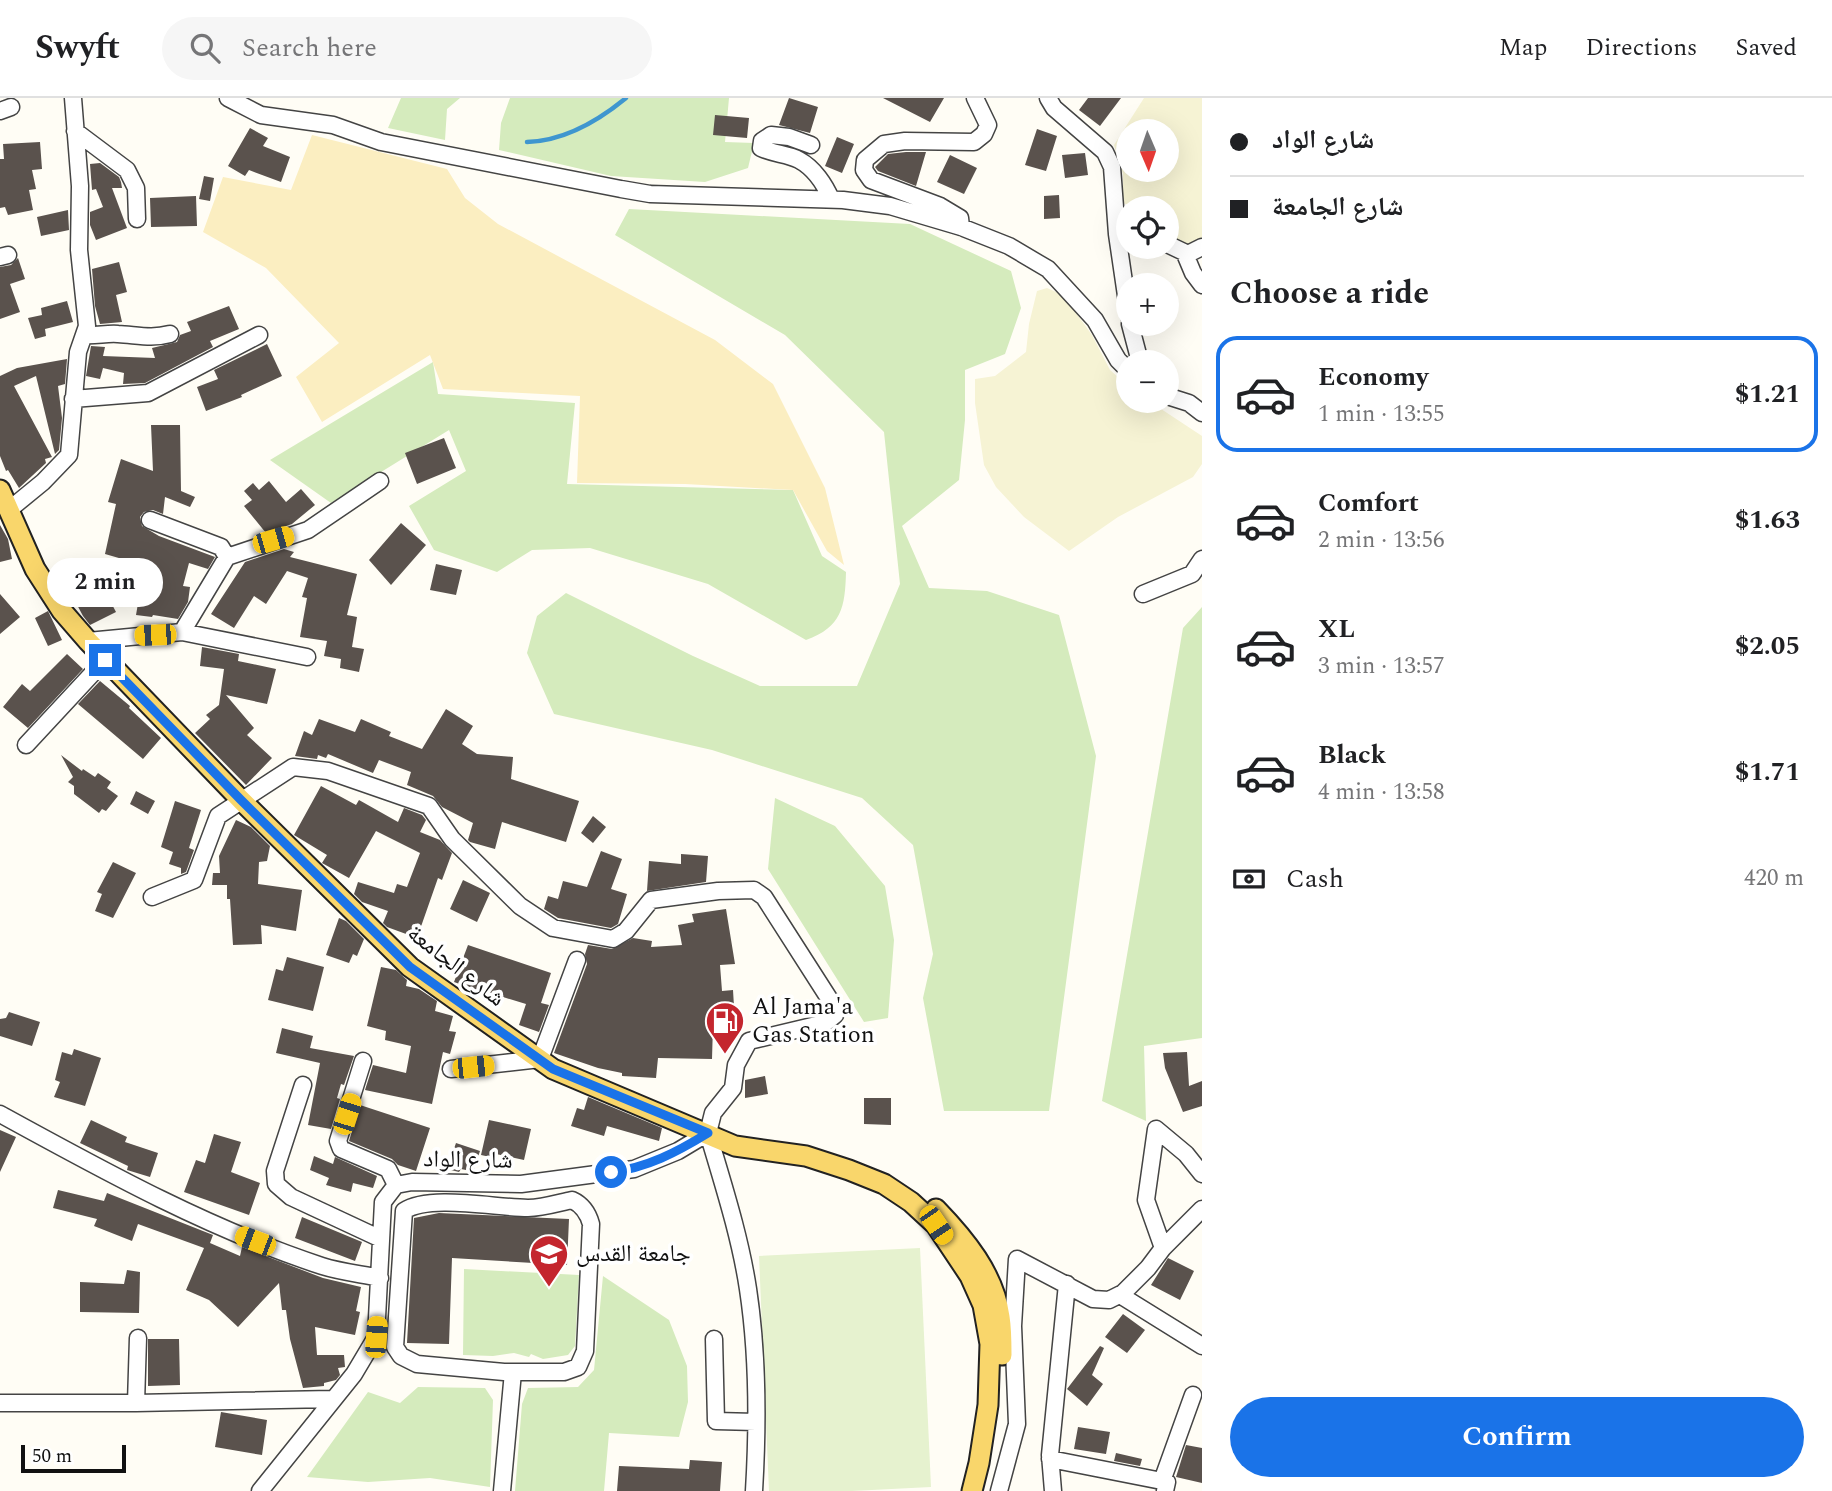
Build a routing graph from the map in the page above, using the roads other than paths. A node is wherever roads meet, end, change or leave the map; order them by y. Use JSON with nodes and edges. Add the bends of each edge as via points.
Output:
{"nodes":[{"id":1,"x":73,"y":98,"type":"edge"},
{"id":2,"x":228,"y":98,"type":"edge"},
{"id":3,"x":975,"y":98,"type":"edge"},
{"id":4,"x":1048,"y":98,"type":"edge"},
{"id":5,"x":75,"y":131,"type":"junction"},
{"id":6,"x":811,"y":145,"type":"dead end"},
{"id":7,"x":1119,"y":196,"type":"edge"},
{"id":8,"x":831,"y":199,"type":"junction"},
{"id":9,"x":137,"y":219,"type":"dead end"},
{"id":10,"x":961,"y":228,"type":"junction"},
{"id":11,"x":1202,"y":247,"type":"edge"},
{"id":12,"x":1179,"y":251,"type":"edge"},
{"id":13,"x":1185,"y":254,"type":"junction"},
{"id":14,"x":1202,"y":285,"type":"edge"},
{"id":15,"x":170,"y":334,"type":"dead end"},
{"id":16,"x":84,"y":335,"type":"junction"},
{"id":17,"x":259,"y":335,"type":"dead end"},
{"id":18,"x":1116,"y":357,"type":"edge"},
{"id":19,"x":73,"y":399,"type":"junction"},
{"id":20,"x":1179,"y":400,"type":"edge"},
{"id":21,"x":1202,"y":413,"type":"edge"},
{"id":22,"x":380,"y":481,"type":"dead end"},
{"id":23,"x":0,"y":490,"type":"edge"},
{"id":24,"x":10,"y":509,"type":"junction"},
{"id":25,"x":150,"y":520,"type":"dead end"},
{"id":26,"x":228,"y":557,"type":"junction"},
{"id":27,"x":1202,"y":559,"type":"edge"},
{"id":28,"x":1143,"y":594,"type":"dead end"},
{"id":29,"x":182,"y":632,"type":"junction"},
{"id":30,"x":88,"y":641,"type":"junction"},
{"id":31,"x":306,"y":657,"type":"dead end"},
{"id":32,"x":105,"y":660,"type":"junction"},
{"id":33,"x":26,"y":745,"type":"dead end"},
{"id":34,"x":241,"y":800,"type":"junction"},
{"id":35,"x":152,"y":897,"type":"dead end"},
{"id":36,"x":577,"y":960,"type":"dead end"},
{"id":37,"x":540,"y":1059,"type":"junction"},
{"id":38,"x":363,"y":1061,"type":"dead end"},
{"id":39,"x":451,"y":1069,"type":"dead end"},
{"id":40,"x":303,"y":1085,"type":"dead end"},
{"id":41,"x":0,"y":1114,"type":"edge"},
{"id":42,"x":708,"y":1133,"type":"junction"},
{"id":43,"x":1202,"y":1174,"type":"edge"},
{"id":44,"x":396,"y":1185,"type":"junction"},
{"id":45,"x":1202,"y":1209,"type":"edge"},
{"id":46,"x":381,"y":1239,"type":"junction"},
{"id":47,"x":1163,"y":1248,"type":"junction"},
{"id":48,"x":380,"y":1278,"type":"junction"},
{"id":49,"x":1068,"y":1284,"type":"junction"},
{"id":50,"x":1120,"y":1295,"type":"junction"},
{"id":51,"x":138,"y":1338,"type":"dead end"},
{"id":52,"x":713,"y":1339,"type":"dead end"},
{"id":53,"x":1202,"y":1346,"type":"edge"},
{"id":54,"x":513,"y":1372,"type":"junction"},
{"id":55,"x":1193,"y":1395,"type":"dead end"},
{"id":56,"x":332,"y":1399,"type":"junction"},
{"id":57,"x":0,"y":1403,"type":"edge"},
{"id":58,"x":136,"y":1404,"type":"junction"},
{"id":59,"x":756,"y":1422,"type":"junction"},
{"id":60,"x":1050,"y":1459,"type":"junction"},
{"id":61,"x":1164,"y":1486,"type":"edge"},
{"id":62,"x":260,"y":1491,"type":"edge"},
{"id":63,"x":502,"y":1491,"type":"edge"},
{"id":64,"x":754,"y":1491,"type":"edge"},
{"id":65,"x":972,"y":1491,"type":"edge"},
{"id":66,"x":982,"y":1491,"type":"edge"},
{"id":67,"x":999,"y":1491,"type":"edge"},
{"id":68,"x":1053,"y":1491,"type":"edge"}],
"edges":[{"from":1,"to":5,"type":"street"},
{"from":2,"to":8,"type":"street","via":[[261,115],[333,125],[380,142],[650,194]]},
{"from":3,"to":10,"type":"street","via":[[988,125],[974,142],[884,144],[865,160],[864,170],[871,180],[940,206],[960,218]]},
{"from":4,"to":7,"type":"street","via":[[1105,152]]},
{"from":5,"to":9,"type":"street","via":[[127,170],[136,188]]},
{"from":5,"to":16,"type":"street"},
{"from":6,"to":8,"type":"street","via":[[771,135],[761,148],[800,160],[824,182]]},
{"from":8,"to":10,"type":"street","via":[[890,206]]},
{"from":10,"to":18,"type":"street","via":[[1009,246],[1048,269],[1095,320]]},
{"from":11,"to":13,"type":"street"},
{"from":12,"to":13,"type":"street"},
{"from":13,"to":14,"type":"street"},
{"from":15,"to":16,"type":"street","via":[[155,338]]},
{"from":16,"to":19,"type":"street"},
{"from":17,"to":19,"type":"street","via":[[148,393]]},
{"from":19,"to":24,"type":"street","via":[[69,455]]},
{"from":20,"to":21,"type":"street"},
{"from":22,"to":26,"type":"street","via":[[308,530]]},
{"from":23,"to":24,"type":"main road","name":"شارع الجامعة"},
{"from":24,"to":30,"type":"main road","name":"شارع الجامعة","via":[[36,569],[62,611]]},
{"from":25,"to":26,"type":"street","via":[[221,547]]},
{"from":26,"to":29,"type":"street"},
{"from":27,"to":28,"type":"street","via":[[1192,574]]},
{"from":29,"to":30,"type":"street"},
{"from":29,"to":31,"type":"street"},
{"from":30,"to":32,"type":"main road","name":"شارع الجامعة"},
{"from":32,"to":33,"type":"street"},
{"from":32,"to":34,"type":"main road","name":"شارع الجامعة"},
{"from":34,"to":35,"type":"street","via":[[218,816],[194,880]]},
{"from":34,"to":37,"type":"main road","name":"شارع الجامعة","via":[[410,967]]},
{"from":34,"to":42,"type":"street","via":[[293,767],[328,771],[429,806],[452,839],[520,906],[553,928],[613,939],[626,931],[651,900],[754,890],[764,897],[835,1015],[825,1023],[749,1041],[736,1065],[733,1088],[713,1113]]},
{"from":36,"to":37,"type":"street"},
{"from":37,"to":39,"type":"street"},
{"from":37,"to":42,"type":"main road","name":"شارع الجامعة","via":[[553,1069]]},
{"from":38,"to":44,"type":"street","via":[[338,1141],[341,1149],[388,1169]]},
{"from":40,"to":46,"type":"street","via":[[275,1171],[276,1184],[291,1197]]},
{"from":41,"to":48,"type":"street","via":[[109,1174],[232,1232],[324,1267]]},
{"from":42,"to":44,"type":"street","name":"شارع الواد","via":[[678,1152],[634,1169],[521,1184]]},
{"from":42,"to":59,"type":"street","via":[[748,1288]]},
{"from":42,"to":65,"type":"main road","via":[[735,1146],[806,1156],[884,1184],[936,1225],[970,1276],[983,1305],[990,1344],[988,1405]]},
{"from":42,"to":66,"type":"main road","via":[[840,1153],[891,1176],[929,1202],[963,1237],[988,1279],[1000,1315],[1003,1371]]},
{"from":43,"to":47,"type":"street","via":[[1156,1129],[1146,1200]]},
{"from":44,"to":46,"type":"street","name":"شارع الواد","via":[[383,1202]]},
{"from":45,"to":47,"type":"street"},
{"from":46,"to":48,"type":"street","name":"شارع الواد"},
{"from":47,"to":50,"type":"street"},
{"from":48,"to":56,"type":"street","name":"شارع الواد","via":[[376,1337]]},
{"from":49,"to":50,"type":"street","via":[[1093,1298],[1109,1300]]},
{"from":49,"to":60,"type":"street"},
{"from":49,"to":67,"type":"street","via":[[1017,1259],[1013,1326],[1017,1424]]},
{"from":50,"to":53,"type":"street"},
{"from":51,"to":58,"type":"street"},
{"from":52,"to":59,"type":"street","via":[[716,1421]]},
{"from":54,"to":54,"type":"street","via":[[564,1372],[583,1360],[588,1213],[572,1200],[530,1208],[414,1205],[404,1211],[396,1347],[401,1356],[417,1364]]},
{"from":54,"to":63,"type":"street"},
{"from":55,"to":61,"type":"street"},
{"from":56,"to":58,"type":"street"},
{"from":56,"to":62,"type":"street","name":"شارع الواد"},
{"from":57,"to":58,"type":"street"},
{"from":59,"to":64,"type":"street"},
{"from":60,"to":61,"type":"street"},
{"from":60,"to":68,"type":"street"}]}
